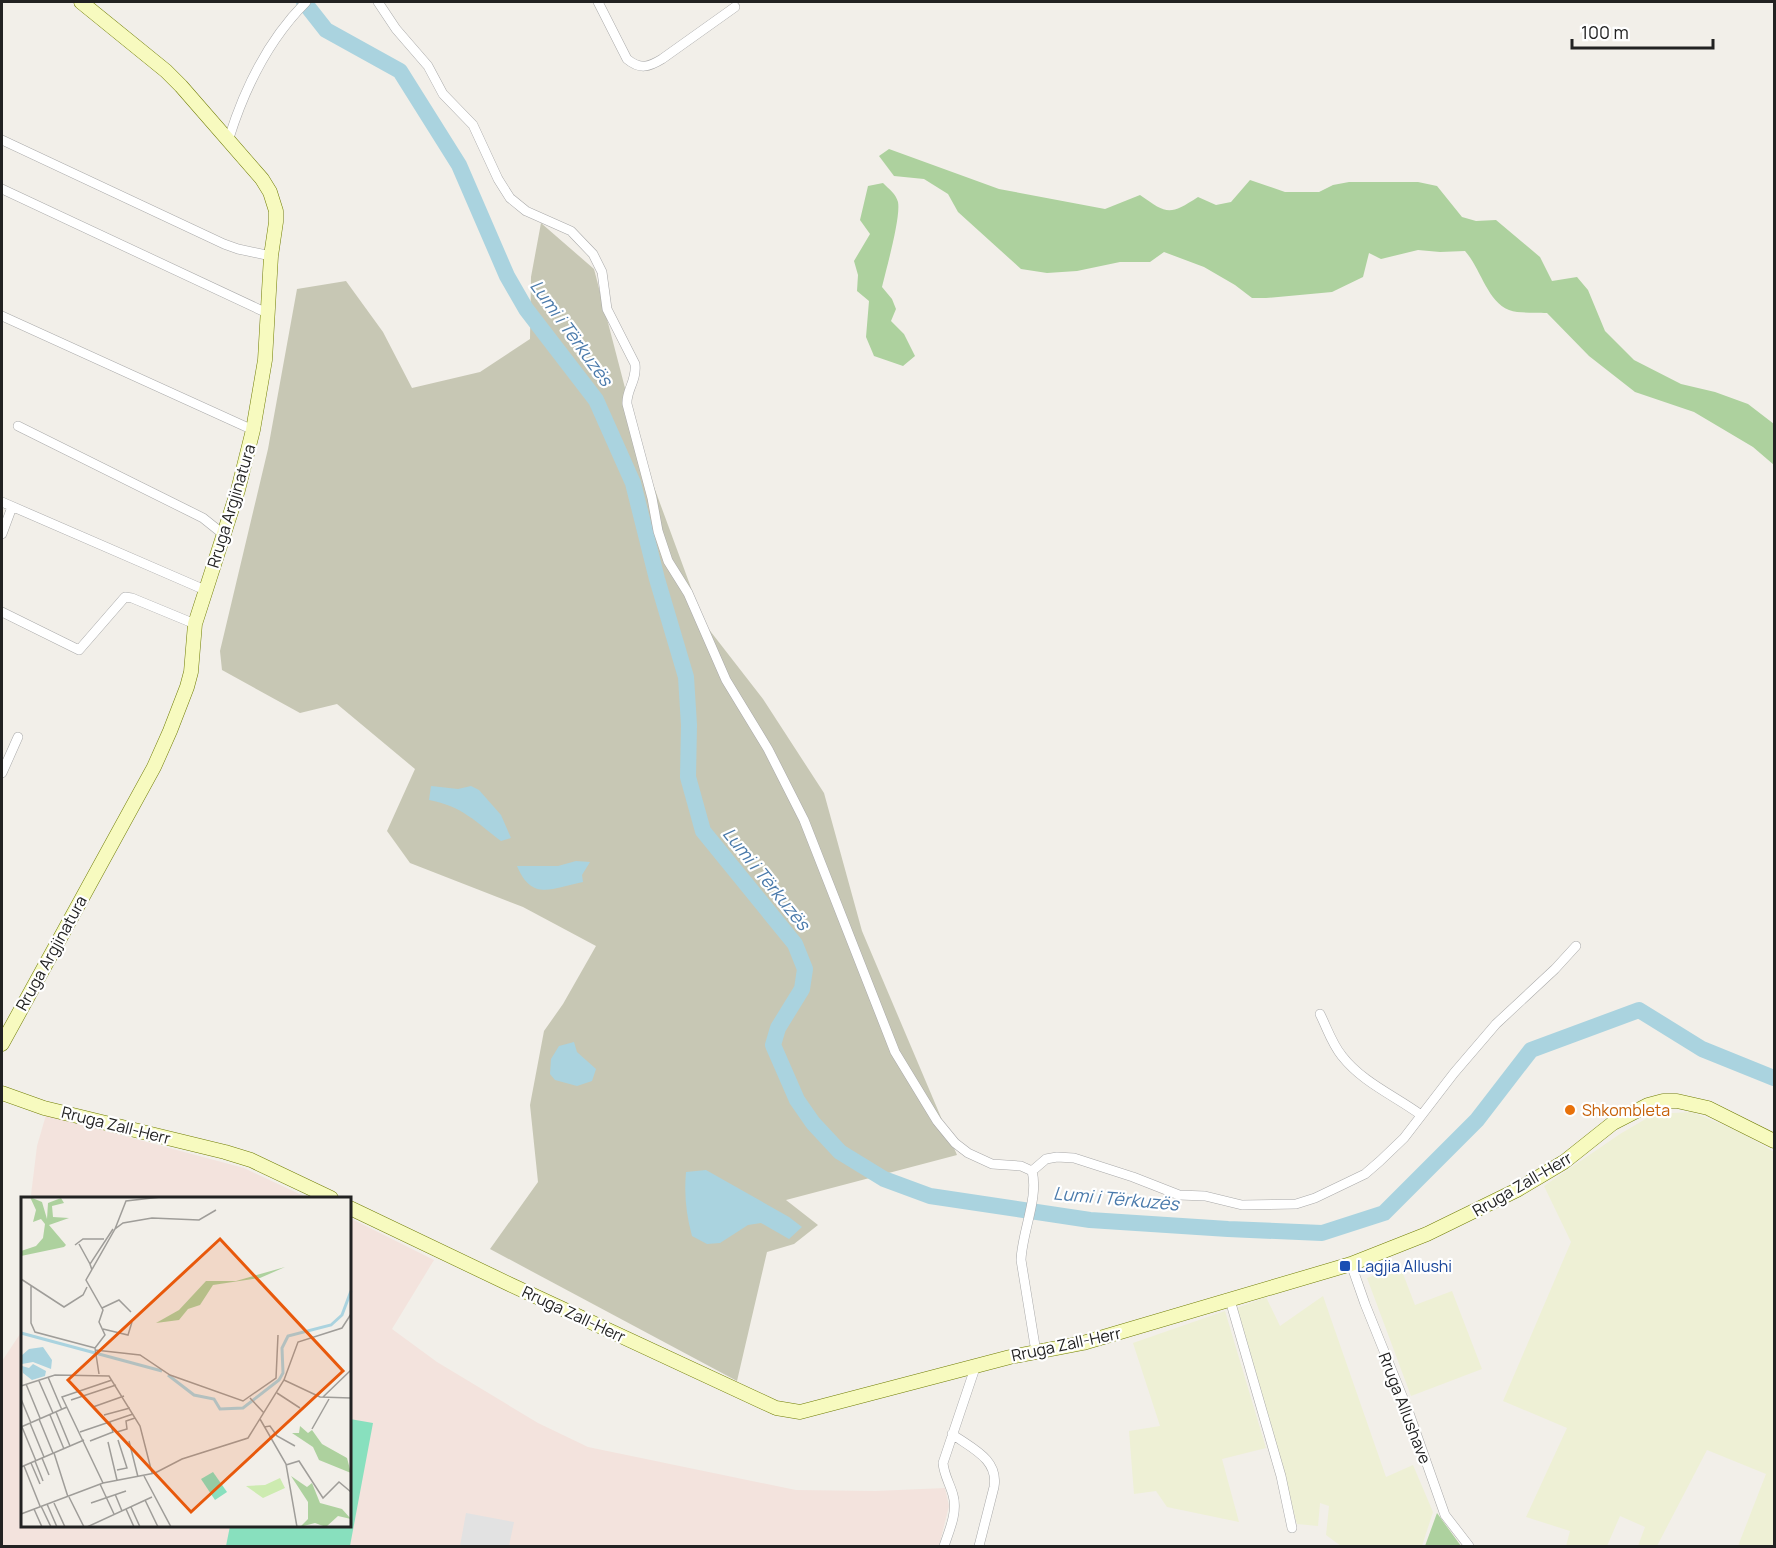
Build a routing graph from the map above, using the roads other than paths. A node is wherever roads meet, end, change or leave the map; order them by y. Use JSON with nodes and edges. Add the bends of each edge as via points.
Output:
{"nodes":[{"id":1,"x":81,"y":2,"type":"edge"},
{"id":2,"x":306,"y":2,"type":"edge"},
{"id":3,"x":378,"y":2,"type":"edge"},
{"id":4,"x":598,"y":2,"type":"edge"},
{"id":5,"x":735,"y":8,"type":"dead end"},
{"id":6,"x":229,"y":138,"type":"junction"},
{"id":7,"x":2,"y":140,"type":"edge"},
{"id":8,"x":2,"y":189,"type":"edge"},
{"id":9,"x":271,"y":256,"type":"junction"},
{"id":10,"x":267,"y":313,"type":"junction"},
{"id":11,"x":2,"y":316,"type":"edge"},
{"id":12,"x":18,"y":426,"type":"dead end"},
{"id":13,"x":253,"y":430,"type":"junction"},
{"id":14,"x":2,"y":502,"type":"edge"},
{"id":15,"x":12,"y":507,"type":"junction"},
{"id":16,"x":2,"y":534,"type":"edge"},
{"id":17,"x":223,"y":534,"type":"junction"},
{"id":18,"x":205,"y":590,"type":"junction"},
{"id":19,"x":2,"y":612,"type":"edge"},
{"id":20,"x":195,"y":624,"type":"junction"},
{"id":21,"x":18,"y":737,"type":"dead end"},
{"id":22,"x":2,"y":772,"type":"edge"},
{"id":23,"x":1576,"y":946,"type":"dead end"},
{"id":24,"x":1320,"y":1014,"type":"dead end"},
{"id":25,"x":2,"y":1044,"type":"edge"},
{"id":26,"x":2,"y":1093,"type":"edge"},
{"id":27,"x":1421,"y":1115,"type":"junction"},
{"id":28,"x":1774,"y":1141,"type":"edge"},
{"id":29,"x":1032,"y":1171,"type":"junction"},
{"id":30,"x":329,"y":1197,"type":"edge"},
{"id":31,"x":351,"y":1208,"type":"edge"},
{"id":32,"x":1351,"y":1264,"type":"junction"},
{"id":33,"x":1230,"y":1300,"type":"junction"},
{"id":34,"x":1036,"y":1352,"type":"junction"},
{"id":35,"x":976,"y":1365,"type":"junction"},
{"id":36,"x":952,"y":1434,"type":"junction"},
{"id":37,"x":1292,"y":1528,"type":"dead end"},
{"id":38,"x":944,"y":1546,"type":"edge"},
{"id":39,"x":979,"y":1546,"type":"edge"},
{"id":40,"x":1469,"y":1546,"type":"edge"}],
"edges":[{"from":1,"to":6,"type":"main road","name":"Rruga Argjinatura","via":[[166,71]]},
{"from":2,"to":6,"type":"street","via":[[269,46],[237,112]]},
{"from":3,"to":29,"type":"street","via":[[423,60],[443,94],[473,125],[510,198],[526,211],[571,231],[598,262],[607,309],[635,364],[627,405],[663,548],[688,593],[726,680],[768,749],[804,820],[895,1052],[955,1143],[992,1164],[1021,1166]]},
{"from":4,"to":5,"type":"street","via":[[627,58],[643,68]]},
{"from":6,"to":9,"type":"main road","name":"Rruga Argjinatura","via":[[262,179],[274,202],[276,222]]},
{"from":7,"to":9,"type":"street","via":[[224,244]]},
{"from":8,"to":10,"type":"street"},
{"from":9,"to":10,"type":"main road","name":"Rruga Argjinatura"},
{"from":10,"to":13,"type":"main road","name":"Rruga Argjinatura","via":[[265,360]]},
{"from":11,"to":13,"type":"street"},
{"from":12,"to":17,"type":"street","via":[[203,518]]},
{"from":13,"to":17,"type":"main road","name":"Rruga Argjinatura"},
{"from":14,"to":15,"type":"street"},
{"from":15,"to":16,"type":"street"},
{"from":15,"to":18,"type":"street"},
{"from":17,"to":18,"type":"main road","name":"Rruga Argjinatura"},
{"from":18,"to":20,"type":"main road","name":"Rruga Argjinatura"},
{"from":19,"to":20,"type":"street","via":[[79,650],[125,597]]},
{"from":20,"to":25,"type":"main road","name":"Rruga Argjinatura","via":[[187,687],[162,749]]},
{"from":21,"to":22,"type":"street"},
{"from":23,"to":27,"type":"street","via":[[1496,1024]]},
{"from":24,"to":27,"type":"street","via":[[1334,1044],[1348,1062],[1380,1089]]},
{"from":26,"to":30,"type":"main road","name":"Rruga Zall-Herr","via":[[44,1108],[251,1160]]},
{"from":27,"to":29,"type":"street","via":[[1404,1138],[1365,1174],[1296,1204],[1242,1205],[1205,1196],[1179,1195],[1074,1158],[1046,1159]]},
{"from":28,"to":32,"type":"main road","name":"Rruga Zall-Herr","via":[[1708,1108],[1677,1101],[1648,1105],[1613,1123],[1575,1154],[1517,1190],[1427,1234]]},
{"from":29,"to":34,"type":"street","via":[[1033,1194],[1021,1260]]},
{"from":31,"to":35,"type":"main road","name":"Rruga Zall-Herr","via":[[789,1412],[810,1411]]},
{"from":32,"to":33,"type":"main road","name":"Rruga Zall-Herr"},
{"from":32,"to":40,"type":"street","name":"Rruga Allushave","via":[[1445,1515]]},
{"from":33,"to":34,"type":"main road","name":"Rruga Zall-Herr","via":[[1083,1343]]},
{"from":33,"to":37,"type":"street","via":[[1281,1476]]},
{"from":34,"to":35,"type":"main road","name":"Rruga Zall-Herr"},
{"from":35,"to":36,"type":"street"},
{"from":36,"to":38,"type":"street","via":[[943,1463],[955,1506]]},
{"from":36,"to":39,"type":"street","via":[[982,1454],[993,1470],[994,1487]]}]}
